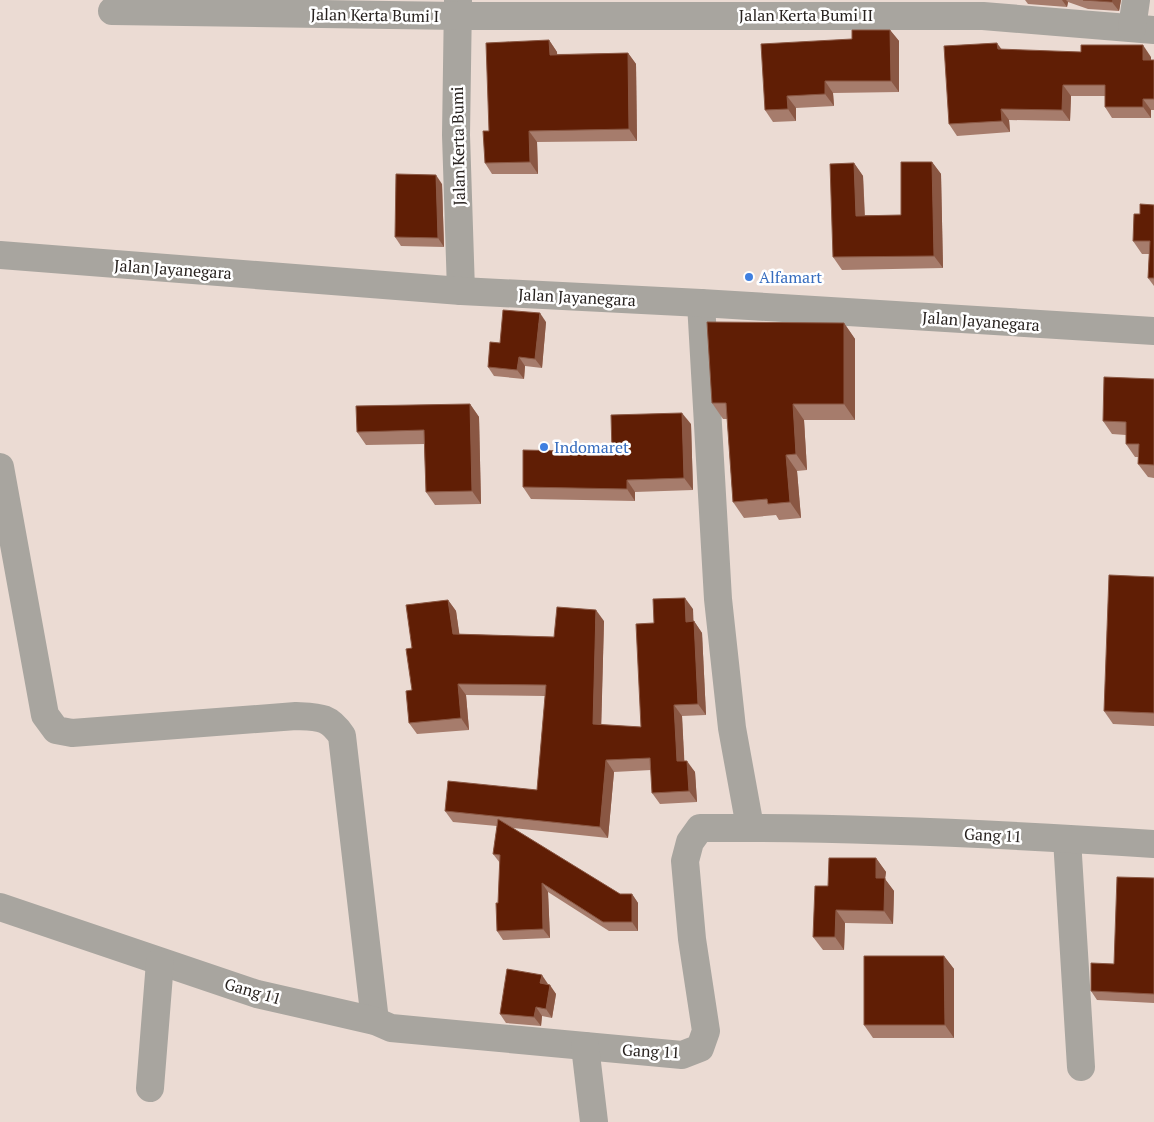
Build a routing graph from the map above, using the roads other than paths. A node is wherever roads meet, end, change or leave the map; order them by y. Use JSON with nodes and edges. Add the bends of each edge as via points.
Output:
{"nodes":[{"id":1,"x":1136,"y":0,"type":"edge"},
{"id":2,"x":458,"y":8,"type":"edge"},
{"id":3,"x":112,"y":12,"type":"dead end"},
{"id":4,"x":1143,"y":29,"type":"edge"},
{"id":5,"x":0,"y":255,"type":"edge"},
{"id":6,"x":461,"y":291,"type":"junction"},
{"id":7,"x":701,"y":303,"type":"junction"},
{"id":8,"x":1154,"y":331,"type":"edge"},
{"id":9,"x":0,"y":468,"type":"edge"},
{"id":10,"x":750,"y":827,"type":"junction"},
{"id":11,"x":1067,"y":839,"type":"junction"},
{"id":12,"x":1154,"y":844,"type":"edge"},
{"id":13,"x":0,"y":906,"type":"edge"},
{"id":14,"x":160,"y":962,"type":"junction"},
{"id":15,"x":375,"y":1021,"type":"junction"},
{"id":16,"x":585,"y":1046,"type":"junction"},
{"id":17,"x":1081,"y":1067,"type":"dead end"},
{"id":18,"x":150,"y":1088,"type":"dead end"},
{"id":19,"x":594,"y":1122,"type":"edge"}],
"edges":[{"from":1,"to":4,"type":"street"},
{"from":2,"to":3,"type":"street","name":"Jalan Kerta Bumi I"},
{"from":2,"to":4,"type":"street","name":"Jalan Kerta Bumi II","via":[[983,16]]},
{"from":2,"to":6,"type":"street","name":"Jalan Kerta Bumi","via":[[456,135]]},
{"from":5,"to":6,"type":"street","name":"Jalan Jayanegara"},
{"from":6,"to":7,"type":"street","name":"Jalan Jayanegara"},
{"from":7,"to":8,"type":"street","name":"Jalan Jayanegara"},
{"from":7,"to":10,"type":"street","via":[[718,599],[732,728]]},
{"from":9,"to":15,"type":"street","via":[[45,715],[56,730],[72,733],[296,716],[324,718],[334,724],[342,736]]},
{"from":10,"to":11,"type":"street","name":"Gang 11"},
{"from":10,"to":16,"type":"street","name":"Gang 11","via":[[700,828],[690,842],[685,861],[692,939],[706,1031],[700,1048],[682,1055]]},
{"from":11,"to":12,"type":"street","name":"Gang 11"},
{"from":11,"to":17,"type":"street"},
{"from":13,"to":14,"type":"street","name":"Gang 11"},
{"from":14,"to":15,"type":"street","name":"Gang 11","via":[[258,994]]},
{"from":14,"to":18,"type":"street"},
{"from":15,"to":16,"type":"street","name":"Gang 11","via":[[390,1028]]},
{"from":16,"to":19,"type":"street"}]}
